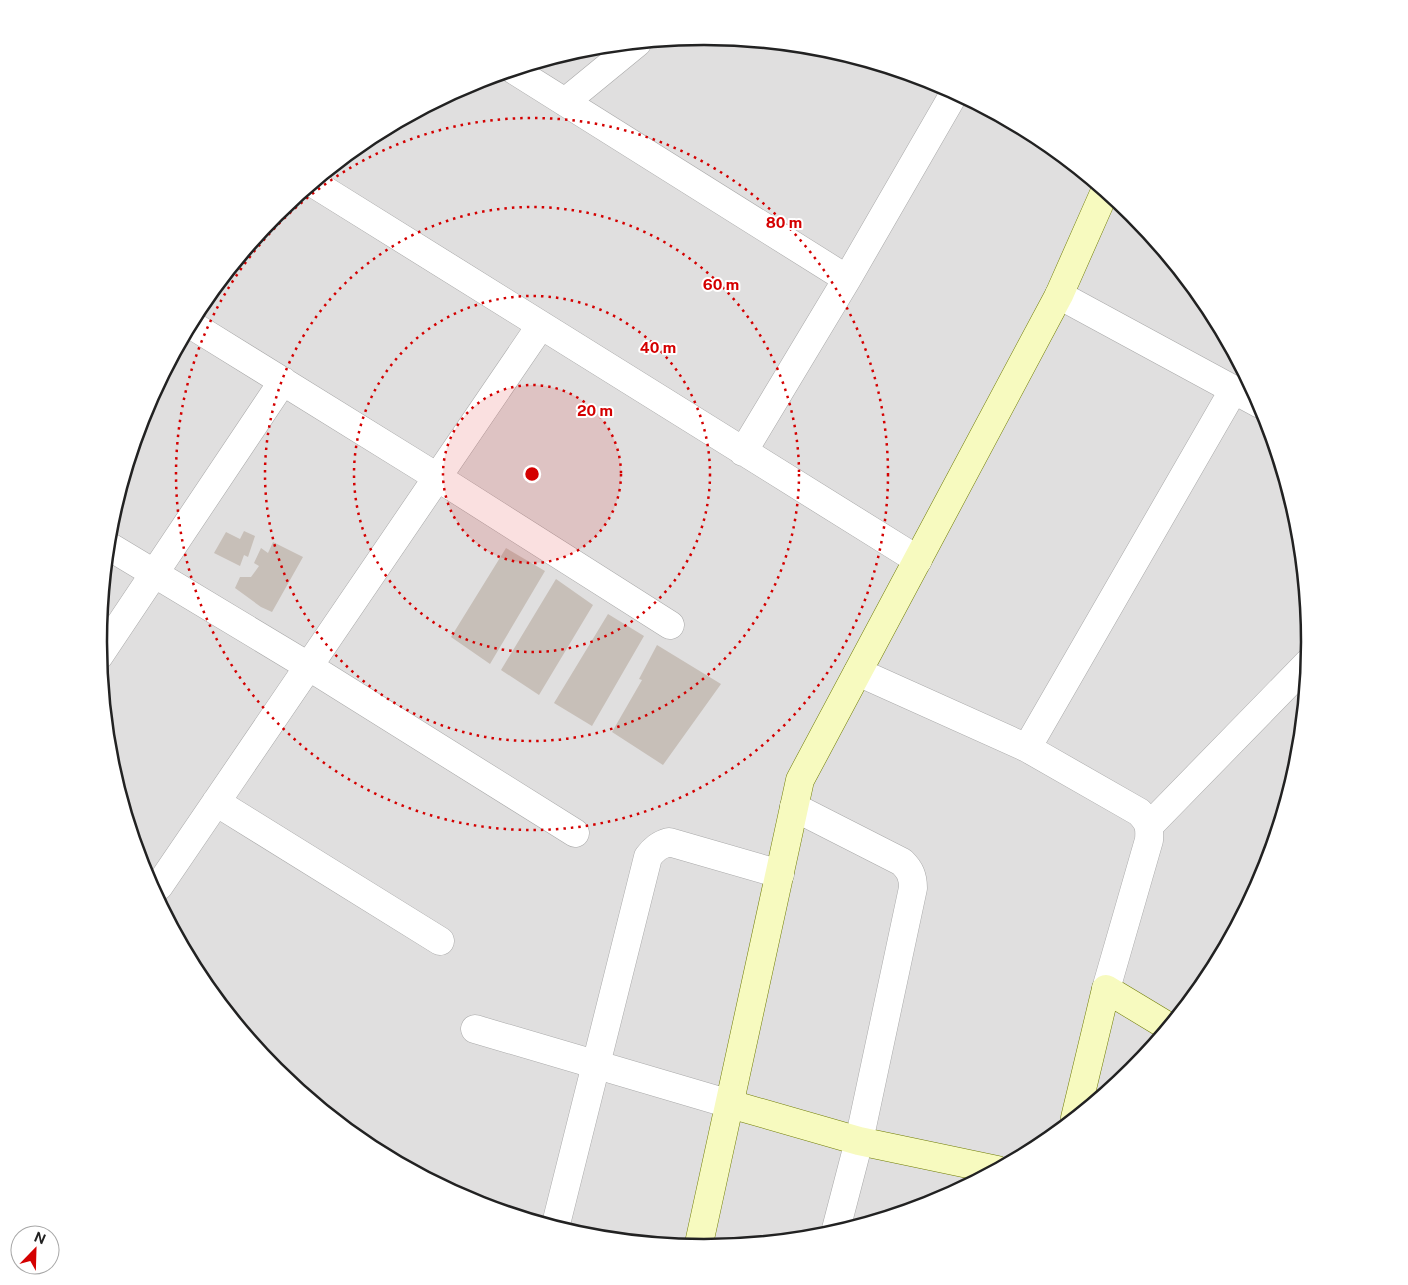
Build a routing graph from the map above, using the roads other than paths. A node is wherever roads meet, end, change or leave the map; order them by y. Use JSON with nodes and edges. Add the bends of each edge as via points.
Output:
{"nodes":[{"id":1,"x":629,"y":50,"type":"edge"},
{"id":2,"x":521,"y":74,"type":"edge"},
{"id":3,"x":950,"y":98,"type":"edge"},
{"id":4,"x":565,"y":102,"type":"junction"},
{"id":5,"x":318,"y":186,"type":"edge"},
{"id":6,"x":1102,"y":197,"type":"edge"},
{"id":7,"x":848,"y":279,"type":"junction"},
{"id":8,"x":1059,"y":295,"type":"junction"},
{"id":9,"x":541,"y":325,"type":"junction"},
{"id":10,"x":197,"y":328,"type":"edge"},
{"id":11,"x":283,"y":382,"type":"junction"},
{"id":12,"x":1234,"y":389,"type":"junction"},
{"id":13,"x":1249,"y":397,"type":"edge"},
{"id":14,"x":743,"y":452,"type":"junction"},
{"id":15,"x":438,"y":477,"type":"junction"},
{"id":16,"x":114,"y":549,"type":"edge"},
{"id":17,"x":918,"y":560,"type":"junction"},
{"id":18,"x":154,"y":572,"type":"junction"},
{"id":19,"x":670,"y":625,"type":"dead end"},
{"id":20,"x":107,"y":644,"type":"edge"},
{"id":21,"x":308,"y":666,"type":"junction"},
{"id":22,"x":1301,"y":671,"type":"edge"},
{"id":23,"x":858,"y":672,"type":"junction"},
{"id":24,"x":1028,"y":748,"type":"junction"},
{"id":25,"x":216,"y":802,"type":"junction"},
{"id":26,"x":794,"y":807,"type":"junction"},
{"id":27,"x":1150,"y":825,"type":"junction"},
{"id":28,"x":575,"y":833,"type":"dead end"},
{"id":29,"x":780,"y":874,"type":"junction"},
{"id":30,"x":159,"y":886,"type":"dead end"},
{"id":31,"x":440,"y":940,"type":"dead end"},
{"id":32,"x":1106,"y":989,"type":"junction"},
{"id":33,"x":1163,"y":1024,"type":"edge"},
{"id":34,"x":475,"y":1029,"type":"dead end"},
{"id":35,"x":595,"y":1064,"type":"junction"},
{"id":36,"x":730,"y":1104,"type":"junction"},
{"id":37,"x":1077,"y":1109,"type":"edge"},
{"id":38,"x":859,"y":1141,"type":"junction"},
{"id":39,"x":988,"y":1168,"type":"edge"},
{"id":40,"x":557,"y":1222,"type":"edge"},
{"id":41,"x":837,"y":1225,"type":"edge"},
{"id":42,"x":700,"y":1240,"type":"edge"}],
"edges":[{"from":1,"to":4,"type":"street"},
{"from":2,"to":4,"type":"street"},
{"from":3,"to":7,"type":"street"},
{"from":4,"to":7,"type":"street"},
{"from":5,"to":9,"type":"street"},
{"from":6,"to":8,"type":"street"},
{"from":7,"to":14,"type":"street"},
{"from":8,"to":12,"type":"street"},
{"from":8,"to":17,"type":"street"},
{"from":9,"to":14,"type":"street"},
{"from":9,"to":15,"type":"street"},
{"from":10,"to":11,"type":"street"},
{"from":11,"to":15,"type":"street"},
{"from":11,"to":18,"type":"street"},
{"from":12,"to":13,"type":"street"},
{"from":12,"to":24,"type":"street"},
{"from":14,"to":17,"type":"street"},
{"from":15,"to":19,"type":"street"},
{"from":15,"to":21,"type":"street"},
{"from":16,"to":18,"type":"street"},
{"from":17,"to":23,"type":"street"},
{"from":18,"to":20,"type":"street"},
{"from":18,"to":21,"type":"street"},
{"from":21,"to":25,"type":"street"},
{"from":21,"to":28,"type":"street"},
{"from":22,"to":27,"type":"street"},
{"from":23,"to":24,"type":"street"},
{"from":23,"to":26,"type":"street","via":[[800,780]]},
{"from":24,"to":27,"type":"street","via":[[1139,812]]},
{"from":25,"to":30,"type":"street"},
{"from":25,"to":31,"type":"street"},
{"from":26,"to":29,"type":"street"},
{"from":26,"to":38,"type":"street","via":[[902,862],[913,876]]},
{"from":27,"to":32,"type":"street","via":[[1149,840]]},
{"from":29,"to":35,"type":"street","via":[[669,842],[654,849],[648,857]]},
{"from":29,"to":36,"type":"street"},
{"from":32,"to":33,"type":"street"},
{"from":32,"to":37,"type":"street"},
{"from":34,"to":35,"type":"street"},
{"from":35,"to":36,"type":"street"},
{"from":35,"to":40,"type":"street"},
{"from":36,"to":38,"type":"street"},
{"from":36,"to":42,"type":"street"},
{"from":38,"to":39,"type":"street"},
{"from":38,"to":41,"type":"street"}]}
